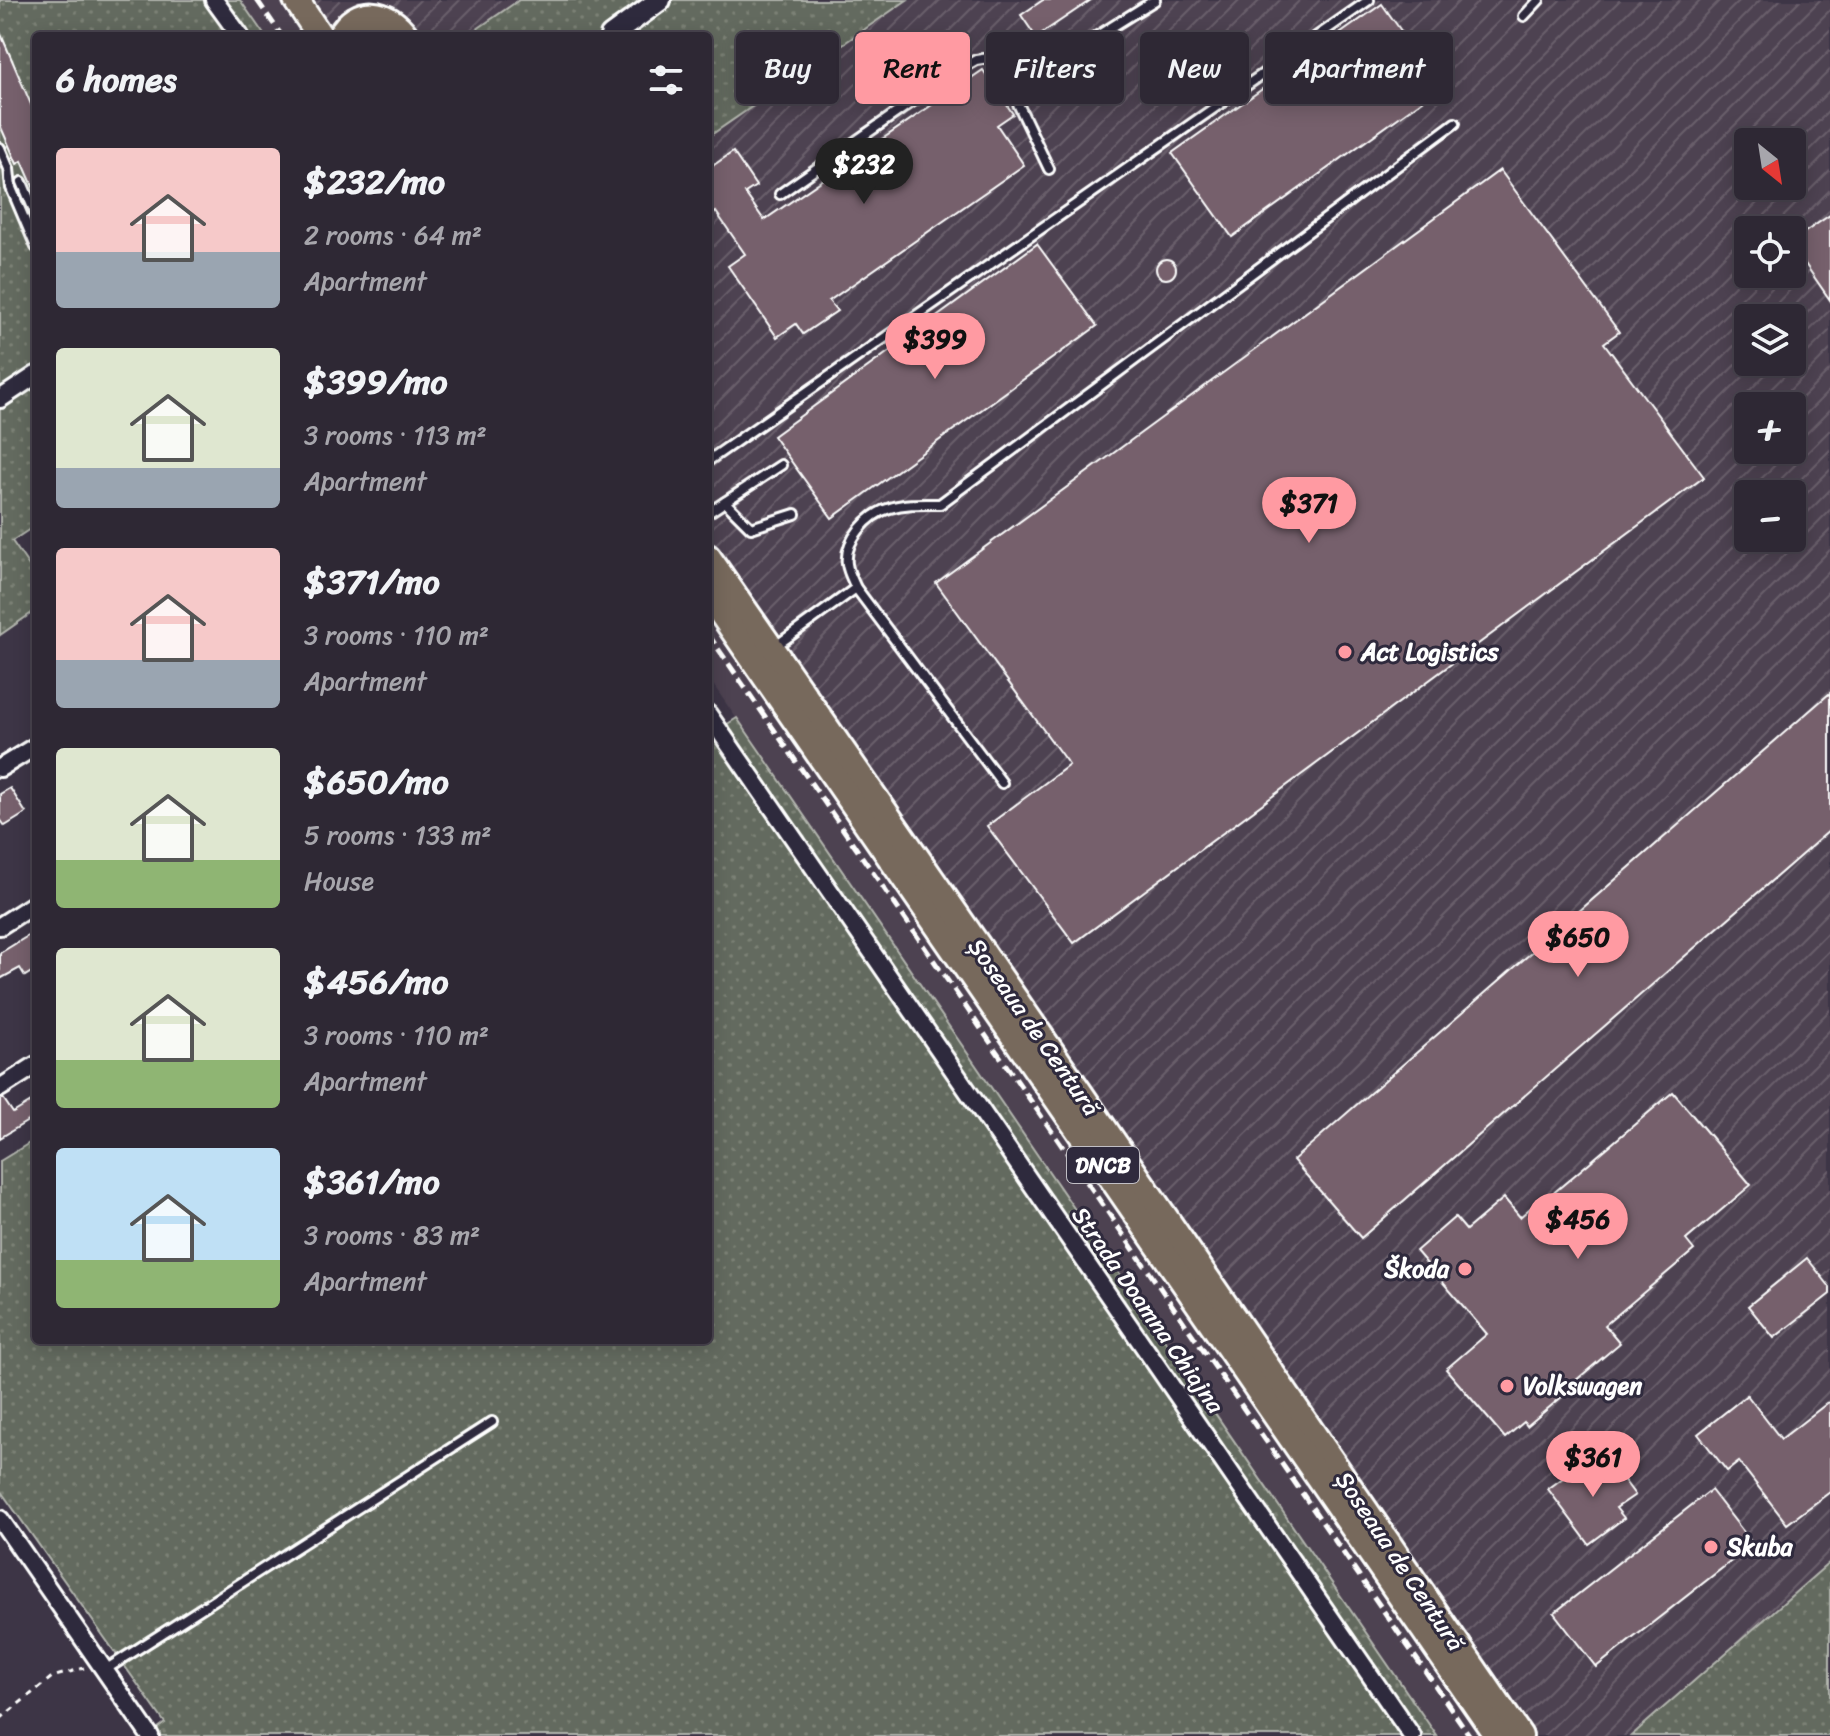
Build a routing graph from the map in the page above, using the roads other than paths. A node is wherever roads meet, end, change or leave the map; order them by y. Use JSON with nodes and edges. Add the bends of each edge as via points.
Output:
{"nodes":[{"id":1,"x":214,"y":0,"type":"edge"},
{"id":2,"x":296,"y":0,"type":"edge"},
{"id":3,"x":373,"y":0,"type":"edge"},
{"id":4,"x":660,"y":0,"type":"edge"},
{"id":5,"x":1155,"y":0,"type":"edge"},
{"id":6,"x":1369,"y":0,"type":"edge"},
{"id":7,"x":1539,"y":0,"type":"edge"},
{"id":8,"x":1524,"y":16,"type":"dead end"},
{"id":9,"x":402,"y":30,"type":"edge"},
{"id":10,"x":237,"y":32,"type":"edge"},
{"id":11,"x":317,"y":32,"type":"edge"},
{"id":12,"x":343,"y":32,"type":"edge"},
{"id":13,"x":616,"y":32,"type":"edge"},
{"id":14,"x":1104,"y":32,"type":"edge"},
{"id":15,"x":986,"y":58,"type":"edge"},
{"id":16,"x":1018,"y":104,"type":"edge"},
{"id":17,"x":1455,"y":123,"type":"dead end"},
{"id":18,"x":0,"y":148,"type":"edge"},
{"id":19,"x":1049,"y":169,"type":"dead end"},
{"id":20,"x":22,"y":182,"type":"dead end"},
{"id":21,"x":780,"y":194,"type":"dead end"},
{"id":22,"x":32,"y":206,"type":"edge"},
{"id":23,"x":32,"y":238,"type":"edge"},
{"id":24,"x":32,"y":378,"type":"edge"},
{"id":25,"x":0,"y":399,"type":"edge"},
{"id":26,"x":712,"y":458,"type":"edge"},
{"id":27,"x":781,"y":465,"type":"dead end"},
{"id":28,"x":725,"y":502,"type":"junction"},
{"id":29,"x":712,"y":510,"type":"edge"},
{"id":30,"x":795,"y":514,"type":"dead end"},
{"id":31,"x":712,"y":563,"type":"edge"},
{"id":32,"x":856,"y":588,"type":"junction"},
{"id":33,"x":712,"y":600,"type":"edge"},
{"id":34,"x":773,"y":649,"type":"junction"},
{"id":35,"x":712,"y":720,"type":"edge"},
{"id":36,"x":32,"y":748,"type":"edge"},
{"id":37,"x":0,"y":768,"type":"edge"},
{"id":38,"x":1002,"y":783,"type":"dead end"},
{"id":39,"x":32,"y":906,"type":"edge"},
{"id":40,"x":0,"y":926,"type":"edge"},
{"id":41,"x":32,"y":1068,"type":"edge"},
{"id":42,"x":0,"y":1088,"type":"edge"},
{"id":43,"x":492,"y":1422,"type":"dead end"},
{"id":44,"x":0,"y":1519,"type":"edge"},
{"id":45,"x":105,"y":1670,"type":"junction"},
{"id":46,"x":150,"y":1736,"type":"edge"},
{"id":47,"x":1412,"y":1736,"type":"edge"},
{"id":48,"x":1497,"y":1736,"type":"edge"},
{"id":49,"x":1520,"y":1736,"type":"edge"}],
"edges":[{"from":1,"to":10,"type":"street"},
{"from":2,"to":11,"type":"main road"},
{"from":3,"to":9,"type":"main road"},
{"from":4,"to":13,"type":"street"},
{"from":5,"to":14,"type":"lane"},
{"from":6,"to":26,"type":"lane"},
{"from":7,"to":8,"type":"lane"},
{"from":9,"to":12,"type":"main road","via":[[374,14],[350,22]]},
{"from":15,"to":21,"type":"lane","via":[[976,60]]},
{"from":16,"to":19,"type":"lane"},
{"from":17,"to":32,"type":"lane","via":[[940,504],[886,509],[861,527],[849,545],[847,564]]},
{"from":18,"to":23,"type":"lane"},
{"from":20,"to":22,"type":"lane"},
{"from":24,"to":25,"type":"street"},
{"from":27,"to":28,"type":"lane"},
{"from":28,"to":29,"type":"lane"},
{"from":28,"to":30,"type":"lane","via":[[751,528]]},
{"from":31,"to":34,"type":"main road","name":"Șoseaua de Centură","number":"DNCB"},
{"from":32,"to":34,"type":"lane"},
{"from":32,"to":38,"type":"lane"},
{"from":33,"to":48,"type":"main road","name":"Șoseaua de Centură","number":"DNCB"},
{"from":34,"to":49,"type":"main road","name":"Șoseaua de Centură","number":"DNCB"},
{"from":35,"to":47,"type":"street","name":"Strada Doamna Chiajna"},
{"from":36,"to":37,"type":"street"},
{"from":39,"to":40,"type":"street"},
{"from":41,"to":42,"type":"street"},
{"from":43,"to":45,"type":"lane"},
{"from":44,"to":45,"type":"street"},
{"from":45,"to":46,"type":"street"}]}
